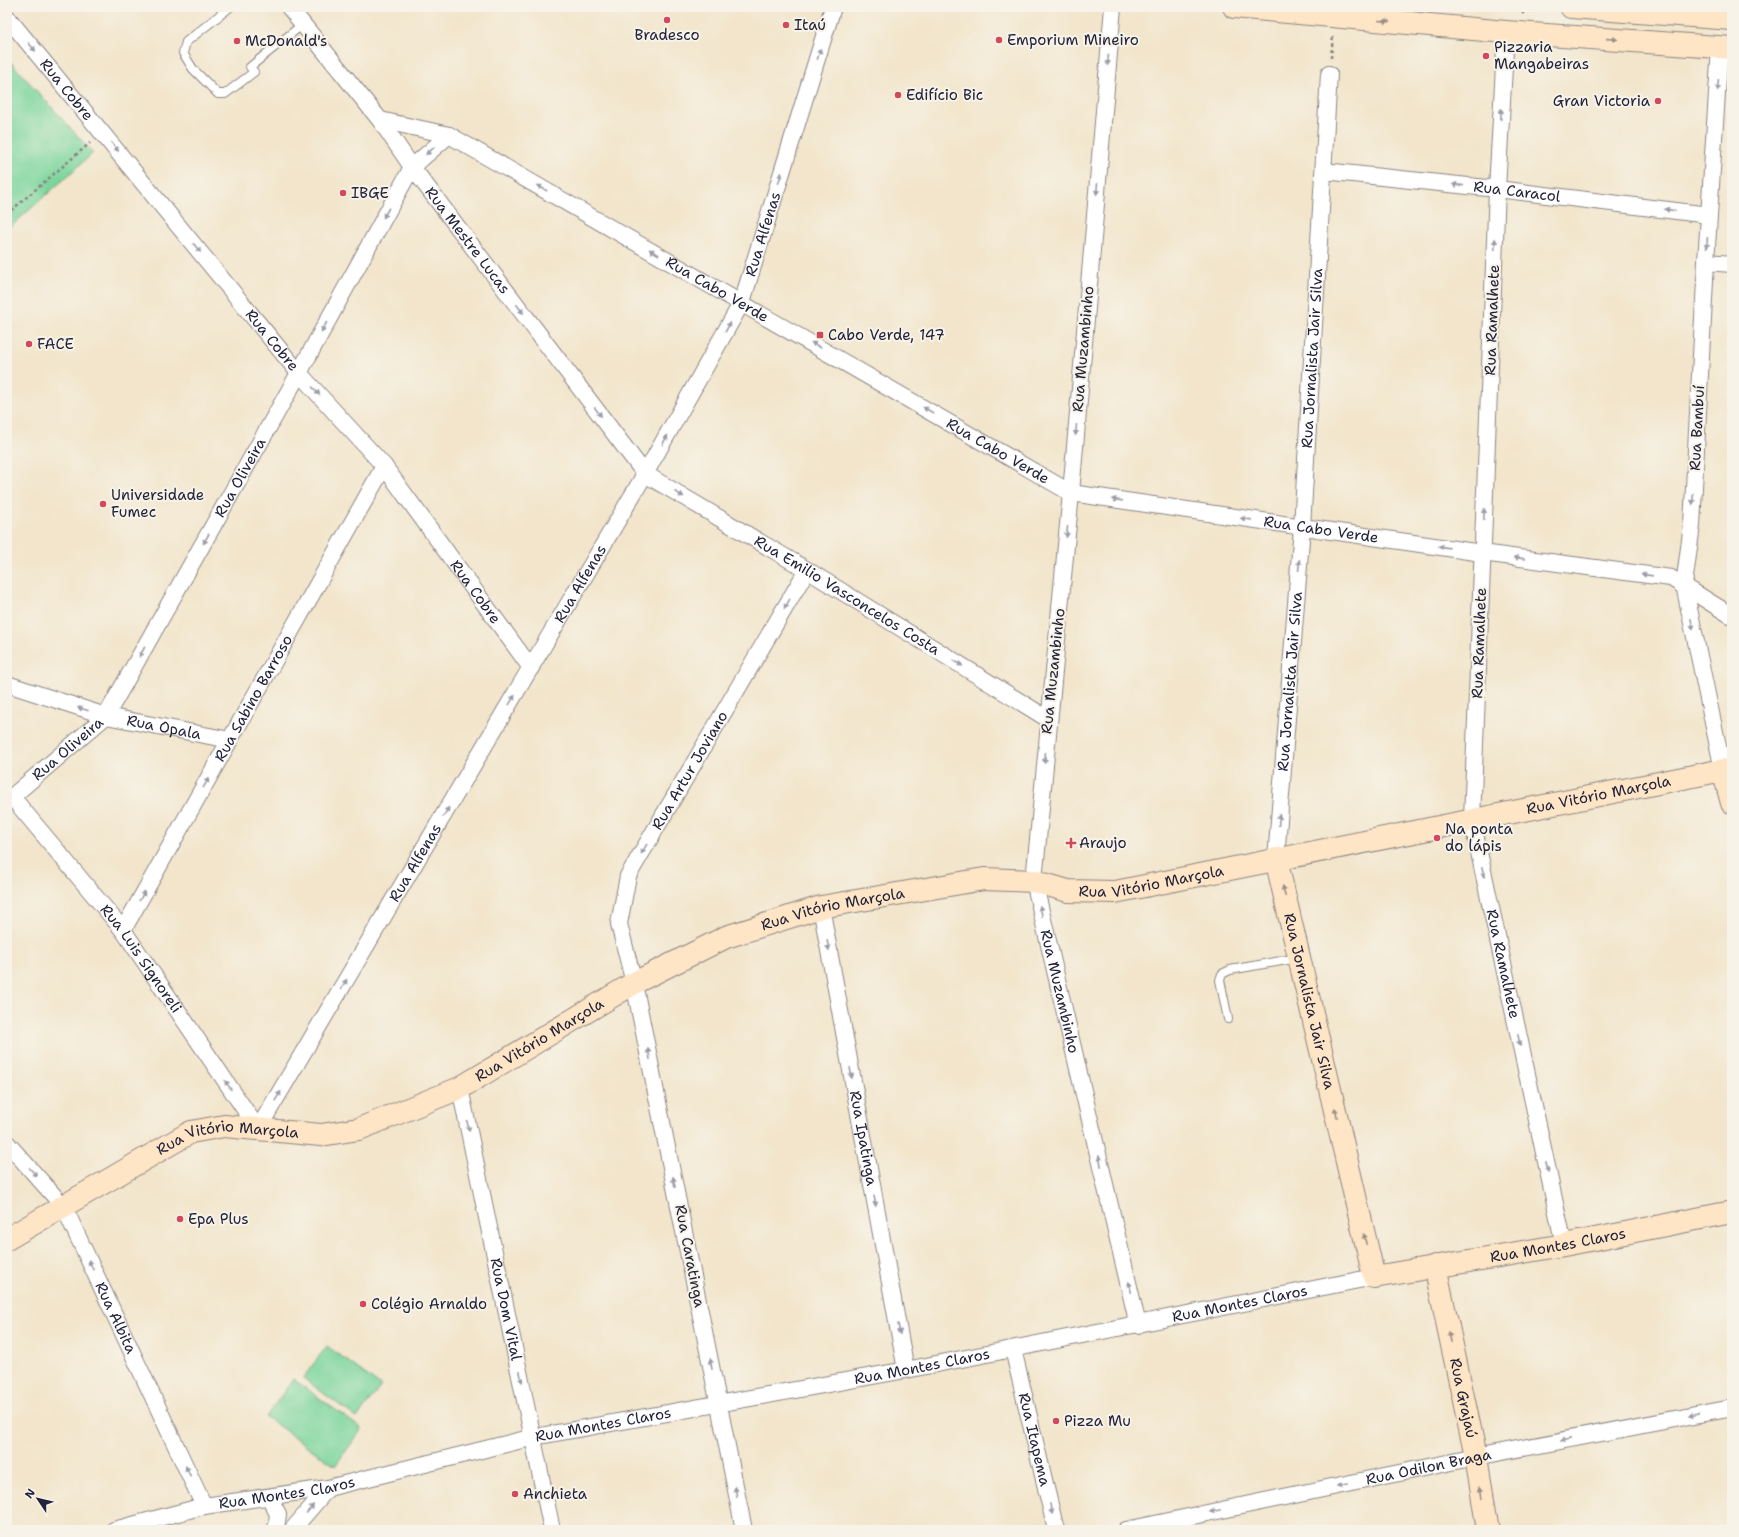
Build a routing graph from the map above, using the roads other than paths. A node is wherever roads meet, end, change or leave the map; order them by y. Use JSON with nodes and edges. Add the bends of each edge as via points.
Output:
{"nodes":[{"id":1,"x":230,"y":7,"type":"edge"},
{"id":2,"x":289,"y":7,"type":"edge"},
{"id":3,"x":833,"y":7,"type":"edge"},
{"id":4,"x":1113,"y":7,"type":"edge"},
{"id":5,"x":1234,"y":7,"type":"edge"},
{"id":6,"x":1571,"y":7,"type":"edge"},
{"id":7,"x":1730,"y":15,"type":"edge"},
{"id":8,"x":7,"y":17,"type":"edge"},
{"id":9,"x":303,"y":24,"type":"junction"},
{"id":10,"x":1506,"y":32,"type":"junction"},
{"id":11,"x":1726,"y":47,"type":"edge"},
{"id":12,"x":1329,"y":74,"type":"dead end"},
{"id":13,"x":380,"y":120,"type":"junction"},
{"id":14,"x":449,"y":135,"type":"junction"},
{"id":15,"x":412,"y":167,"type":"junction"},
{"id":16,"x":1324,"y":171,"type":"junction"},
{"id":17,"x":1497,"y":189,"type":"junction"},
{"id":18,"x":1709,"y":215,"type":"junction"},
{"id":19,"x":1706,"y":262,"type":"junction"},
{"id":20,"x":1732,"y":264,"type":"edge"},
{"id":21,"x":742,"y":302,"type":"junction"},
{"id":22,"x":299,"y":372,"type":"junction"},
{"id":23,"x":384,"y":466,"type":"junction"},
{"id":24,"x":645,"y":474,"type":"junction"},
{"id":25,"x":1071,"y":493,"type":"junction"},
{"id":26,"x":1302,"y":527,"type":"junction"},
{"id":27,"x":1482,"y":553,"type":"junction"},
{"id":28,"x":807,"y":570,"type":"junction"},
{"id":29,"x":1684,"y":585,"type":"junction"},
{"id":30,"x":1732,"y":616,"type":"edge"},
{"id":31,"x":531,"y":668,"type":"junction"},
{"id":32,"x":7,"y":684,"type":"edge"},
{"id":33,"x":106,"y":716,"type":"junction"},
{"id":34,"x":1048,"y":719,"type":"junction"},
{"id":35,"x":230,"y":740,"type":"junction"},
{"id":36,"x":1723,"y":770,"type":"junction"},
{"id":37,"x":9,"y":799,"type":"edge"},
{"id":38,"x":1732,"y":803,"type":"edge"},
{"id":39,"x":1472,"y":820,"type":"junction"},
{"id":40,"x":1276,"y":859,"type":"junction"},
{"id":41,"x":1034,"y":881,"type":"junction"},
{"id":42,"x":821,"y":907,"type":"junction"},
{"id":43,"x":123,"y":930,"type":"junction"},
{"id":44,"x":1299,"y":958,"type":"junction"},
{"id":45,"x":634,"y":983,"type":"junction"},
{"id":46,"x":1228,"y":1019,"type":"dead end"},
{"id":47,"x":460,"y":1088,"type":"junction"},
{"id":48,"x":258,"y":1129,"type":"junction"},
{"id":49,"x":7,"y":1143,"type":"edge"},
{"id":50,"x":64,"y":1207,"type":"junction"},
{"id":51,"x":1732,"y":1212,"type":"edge"},
{"id":52,"x":7,"y":1239,"type":"edge"},
{"id":53,"x":1564,"y":1245,"type":"junction"},
{"id":54,"x":1435,"y":1266,"type":"junction"},
{"id":55,"x":1374,"y":1277,"type":"junction"},
{"id":56,"x":1138,"y":1325,"type":"junction"},
{"id":57,"x":1013,"y":1349,"type":"junction"},
{"id":58,"x":906,"y":1370,"type":"junction"},
{"id":59,"x":719,"y":1404,"type":"junction"},
{"id":60,"x":1732,"y":1408,"type":"edge"},
{"id":61,"x":534,"y":1437,"type":"junction"},
{"id":62,"x":1476,"y":1457,"type":"junction"},
{"id":63,"x":328,"y":1488,"type":"junction"},
{"id":64,"x":269,"y":1497,"type":"junction"},
{"id":65,"x":204,"y":1506,"type":"junction"},
{"id":66,"x":114,"y":1530,"type":"edge"},
{"id":67,"x":276,"y":1530,"type":"edge"},
{"id":68,"x":292,"y":1530,"type":"edge"},
{"id":69,"x":552,"y":1530,"type":"edge"},
{"id":70,"x":744,"y":1530,"type":"edge"},
{"id":71,"x":1056,"y":1530,"type":"edge"},
{"id":72,"x":1126,"y":1530,"type":"edge"},
{"id":73,"x":1488,"y":1530,"type":"edge"}],
"edges":[{"from":1,"to":9,"type":"lane","via":[[186,42],[183,53],[193,69],[218,94],[225,94],[254,72],[250,67]]},
{"from":2,"to":9,"type":"street","name":"Rua Mestre Lucas"},
{"from":21,"to":3,"type":"street","name":"Rua Alfenas","one_way":true},
{"from":4,"to":25,"type":"street","name":"Rua Muzambinho","one_way":true},
{"from":5,"to":10,"type":"street","one_way":true},
{"from":6,"to":7,"type":"street"},
{"from":8,"to":22,"type":"street","name":"Rua Cobre","one_way":true},
{"from":9,"to":13,"type":"street","name":"Rua Mestre Lucas"},
{"from":10,"to":11,"type":"street","one_way":true},
{"from":17,"to":10,"type":"street","name":"Rua Ramalhete","one_way":true},
{"from":11,"to":18,"type":"street","name":"Rua Bambuí","one_way":true},
{"from":12,"to":16,"type":"street","name":"Rua Jornalista Jair Silva"},
{"from":13,"to":14,"type":"street","name":"Rua Cabo Verde"},
{"from":13,"to":15,"type":"street","name":"Rua Mestre Lucas"},
{"from":14,"to":15,"type":"street","name":"Rua Oliveira","one_way":true},
{"from":21,"to":14,"type":"street","name":"Rua Cabo Verde","one_way":true},
{"from":15,"to":22,"type":"street","name":"Rua Oliveira","one_way":true},
{"from":15,"to":24,"type":"street","name":"Rua Mestre Lucas","one_way":true},
{"from":17,"to":16,"type":"street","name":"Rua Caracol","one_way":true},
{"from":16,"to":26,"type":"street","name":"Rua Jornalista Jair Silva"},
{"from":18,"to":17,"type":"street","name":"Rua Caracol","one_way":true},
{"from":27,"to":17,"type":"street","name":"Rua Ramalhete","one_way":true},
{"from":18,"to":19,"type":"street","name":"Rua Bambuí","one_way":true},
{"from":19,"to":20,"type":"street"},
{"from":19,"to":29,"type":"street","name":"Rua Bambuí","one_way":true,"via":[[1692,526]]},
{"from":24,"to":21,"type":"street","name":"Rua Alfenas","one_way":true},
{"from":25,"to":21,"type":"street","name":"Rua Cabo Verde","one_way":true},
{"from":22,"to":23,"type":"street","name":"Rua Cobre","one_way":true},
{"from":22,"to":33,"type":"street","name":"Rua Oliveira","one_way":true},
{"from":23,"to":31,"type":"street","name":"Rua Cobre"},
{"from":23,"to":35,"type":"street","name":"Rua Sabino Barroso"},
{"from":24,"to":28,"type":"street","name":"Rua Emilio Vasconcelos Costa","one_way":true},
{"from":24,"to":31,"type":"street","name":"Rua Alfenas"},
{"from":26,"to":25,"type":"street","name":"Rua Cabo Verde","one_way":true},
{"from":25,"to":34,"type":"street","name":"Rua Muzambinho","one_way":true},
{"from":27,"to":26,"type":"street","name":"Rua Cabo Verde","one_way":true},
{"from":40,"to":26,"type":"street","name":"Rua Jornalista Jair Silva","one_way":true},
{"from":29,"to":27,"type":"street","name":"Rua Cabo Verde","one_way":true,"via":[[1671,578]]},
{"from":27,"to":39,"type":"street","name":"Rua Ramalhete"},
{"from":28,"to":34,"type":"street","name":"Rua Emilio Vasconcelos Costa","one_way":true},
{"from":28,"to":45,"type":"street","name":"Rua Artur Joviano","one_way":true,"via":[[628,876],[619,924]]},
{"from":29,"to":30,"type":"street","name":"Rua Cabo Verde"},
{"from":29,"to":36,"type":"street","name":"Rua Bambuí","one_way":true},
{"from":48,"to":31,"type":"street","name":"Rua Alfenas","one_way":true},
{"from":33,"to":32,"type":"street","name":"Rua Opala","one_way":true},
{"from":33,"to":35,"type":"street","name":"Rua Opala"},
{"from":33,"to":37,"type":"street","name":"Rua Oliveira"},
{"from":34,"to":41,"type":"street","name":"Rua Muzambinho","one_way":true},
{"from":43,"to":35,"type":"street","name":"Rua Sabino Barroso","one_way":true},
{"from":36,"to":38,"type":"street","name":"Rua Bambuí"},
{"from":36,"to":39,"type":"street","name":"Rua Vitório Marçola"},
{"from":37,"to":43,"type":"street","name":"Rua Luis Signoreli"},
{"from":39,"to":40,"type":"street","name":"Rua Vitório Marçola"},
{"from":39,"to":53,"type":"street","name":"Rua Ramalhete","one_way":true},
{"from":40,"to":41,"type":"street","name":"Rua Vitório Marçola","via":[[1115,892],[1068,891]]},
{"from":44,"to":40,"type":"street","name":"Rua Jornalista Jair Silva","one_way":true},
{"from":41,"to":42,"type":"street","name":"Rua Vitório Marçola","via":[[984,879]]},
{"from":56,"to":41,"type":"street","name":"Rua Muzambinho","one_way":true},
{"from":42,"to":45,"type":"street","name":"Rua Vitório Marçola","via":[[726,937]]},
{"from":42,"to":58,"type":"street","name":"Rua Ipatinga","one_way":true},
{"from":48,"to":43,"type":"street","name":"Rua Luis Signoreli","one_way":true},
{"from":44,"to":46,"type":"lane","via":[[1230,970],[1222,974],[1220,980]]},
{"from":55,"to":44,"type":"street","name":"Rua Jornalista Jair Silva","one_way":true},
{"from":45,"to":47,"type":"street","name":"Rua Vitório Marçola"},
{"from":59,"to":45,"type":"street","name":"Rua Caratinga","one_way":true},
{"from":47,"to":48,"type":"street","name":"Rua Vitório Marçola","via":[[359,1129],[321,1135]]},
{"from":47,"to":61,"type":"street","name":"Rua Dom Vital","one_way":true},
{"from":48,"to":50,"type":"street","name":"Rua Vitório Marçola","via":[[224,1126],[192,1132]]},
{"from":49,"to":50,"type":"street","name":"Rua Albita","one_way":true},
{"from":50,"to":52,"type":"street","name":"Rua Vitório Marçola"},
{"from":65,"to":50,"type":"street","name":"Rua Albita","one_way":true},
{"from":51,"to":53,"type":"street","name":"Rua Montes Claros"},
{"from":53,"to":54,"type":"street","name":"Rua Montes Claros"},
{"from":54,"to":55,"type":"street","name":"Rua Montes Claros"},
{"from":62,"to":54,"type":"street","name":"Rua Grajaú","one_way":true},
{"from":55,"to":56,"type":"street","name":"Rua Montes Claros"},
{"from":56,"to":57,"type":"street","name":"Rua Montes Claros"},
{"from":57,"to":58,"type":"street","name":"Rua Montes Claros"},
{"from":57,"to":71,"type":"street","name":"Rua Itapema","one_way":true},
{"from":58,"to":59,"type":"street","name":"Rua Montes Claros"},
{"from":59,"to":61,"type":"street","name":"Rua Montes Claros"},
{"from":70,"to":59,"type":"street","name":"Rua Caratinga","one_way":true},
{"from":60,"to":62,"type":"street","name":"Rua Odilon Braga","one_way":true},
{"from":61,"to":63,"type":"street","name":"Rua Montes Claros"},
{"from":61,"to":69,"type":"street","name":"Rua Dom Vital"},
{"from":62,"to":72,"type":"street","name":"Rua Odilon Braga","one_way":true},
{"from":73,"to":62,"type":"street","name":"Rua Grajaú","one_way":true},
{"from":63,"to":64,"type":"street","name":"Rua Montes Claros"},
{"from":68,"to":63,"type":"street","one_way":true},
{"from":64,"to":65,"type":"street","name":"Rua Montes Claros"},
{"from":64,"to":67,"type":"street","via":[[278,1514]]},
{"from":65,"to":66,"type":"street","name":"Rua Montes Claros"}]}
